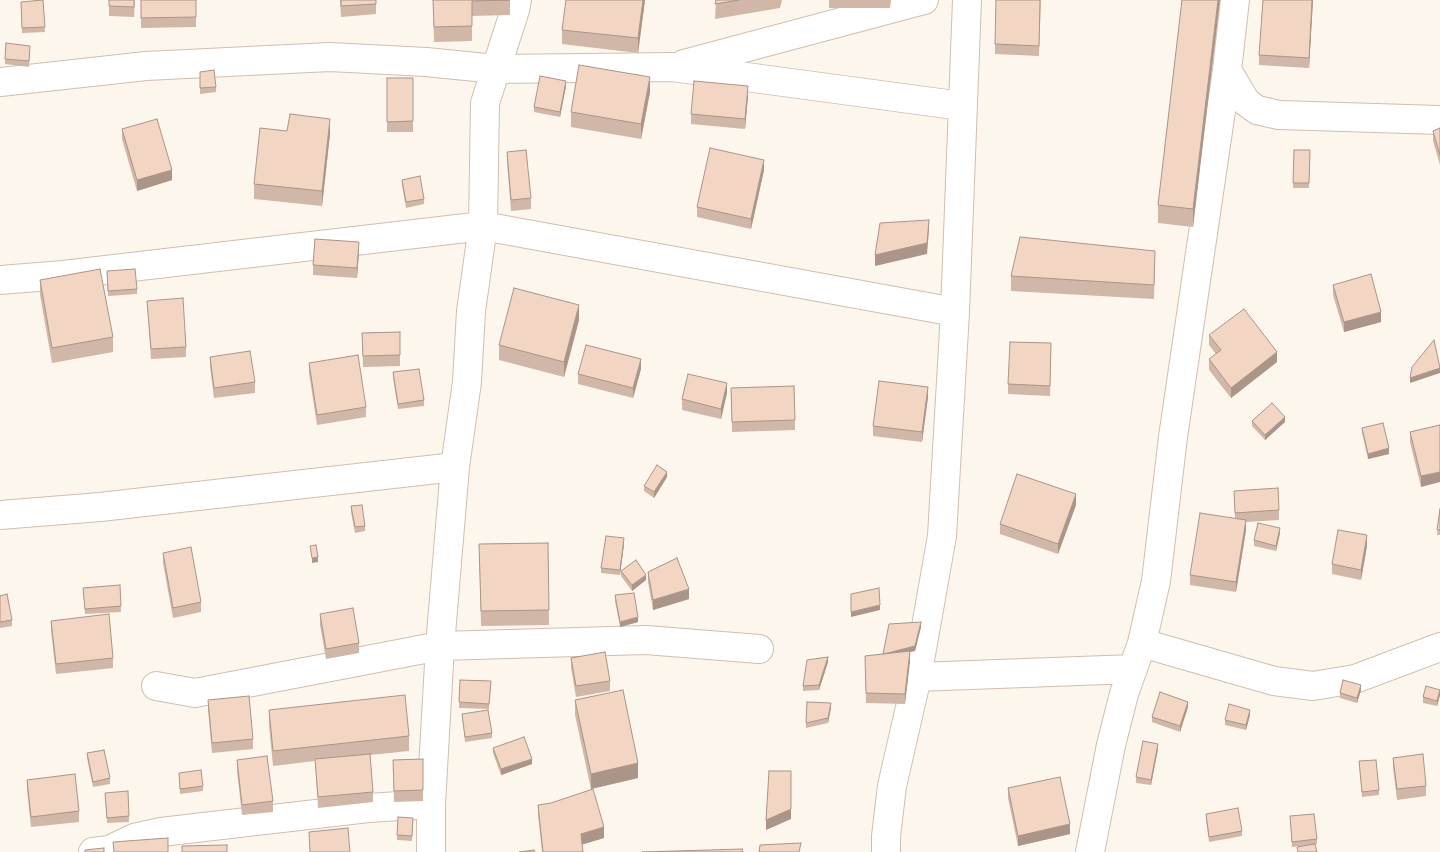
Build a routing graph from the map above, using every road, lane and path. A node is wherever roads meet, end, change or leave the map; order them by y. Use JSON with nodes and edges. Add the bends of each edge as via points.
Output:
{"nodes":[{"id":1,"x":517,"y":0,"type":"edge"},
{"id":2,"x":924,"y":0,"type":"edge"},
{"id":3,"x":967,"y":0,"type":"edge"},
{"id":4,"x":1235,"y":0,"type":"edge"},
{"id":5,"x":672,"y":67,"type":"junction"},
{"id":6,"x":496,"y":69,"type":"junction"},
{"id":7,"x":1227,"y":70,"type":"junction"},
{"id":8,"x":0,"y":82,"type":"edge"},
{"id":9,"x":962,"y":106,"type":"junction"},
{"id":10,"x":1440,"y":120,"type":"edge"},
{"id":11,"x":483,"y":226,"type":"junction"},
{"id":12,"x":0,"y":280,"type":"edge"},
{"id":13,"x":955,"y":312,"type":"junction"},
{"id":14,"x":455,"y":467,"type":"junction"},
{"id":15,"x":0,"y":515,"type":"edge"},
{"id":16,"x":1142,"y":643,"type":"junction"},
{"id":17,"x":440,"y":646,"type":"junction"},
{"id":18,"x":1440,"y":647,"type":"edge"},
{"id":19,"x":759,"y":649,"type":"dead end"},
{"id":20,"x":1133,"y":669,"type":"junction"},
{"id":21,"x":917,"y":676,"type":"junction"},
{"id":22,"x":156,"y":686,"type":"dead end"},
{"id":23,"x":431,"y":804,"type":"junction"},
{"id":24,"x":93,"y":852,"type":"edge"},
{"id":25,"x":431,"y":852,"type":"edge"},
{"id":26,"x":886,"y":852,"type":"edge"},
{"id":27,"x":1090,"y":852,"type":"edge"}],
"edges":[{"from":1,"to":6,"type":"street"},
{"from":2,"to":5,"type":"street"},
{"from":3,"to":9,"type":"street"},
{"from":4,"to":7,"type":"street"},
{"from":5,"to":6,"type":"street"},
{"from":5,"to":9,"type":"street"},
{"from":6,"to":8,"type":"street","via":[[330,57],[146,66]]},
{"from":6,"to":11,"type":"street","via":[[485,103]]},
{"from":7,"to":10,"type":"street","via":[[1246,102],[1257,110],[1279,115]]},
{"from":7,"to":16,"type":"street","via":[[1173,437],[1156,581]]},
{"from":9,"to":13,"type":"street"},
{"from":11,"to":12,"type":"street"},
{"from":11,"to":13,"type":"street"},
{"from":11,"to":14,"type":"street"},
{"from":13,"to":21,"type":"street","via":[[942,536]]},
{"from":14,"to":15,"type":"street","via":[[100,507]]},
{"from":14,"to":17,"type":"street"},
{"from":16,"to":18,"type":"street","via":[[1222,668],[1274,681],[1313,686],[1355,680]]},
{"from":16,"to":20,"type":"street"},
{"from":17,"to":19,"type":"street","via":[[646,640]]},
{"from":17,"to":22,"type":"street","via":[[196,693]]},
{"from":17,"to":23,"type":"street"},
{"from":20,"to":21,"type":"street"},
{"from":20,"to":27,"type":"street","via":[[1111,745]]},
{"from":21,"to":26,"type":"street","via":[[892,786]]},
{"from":23,"to":24,"type":"street","via":[[368,808],[162,832],[134,838],[109,850]]},
{"from":23,"to":25,"type":"street"}]}
